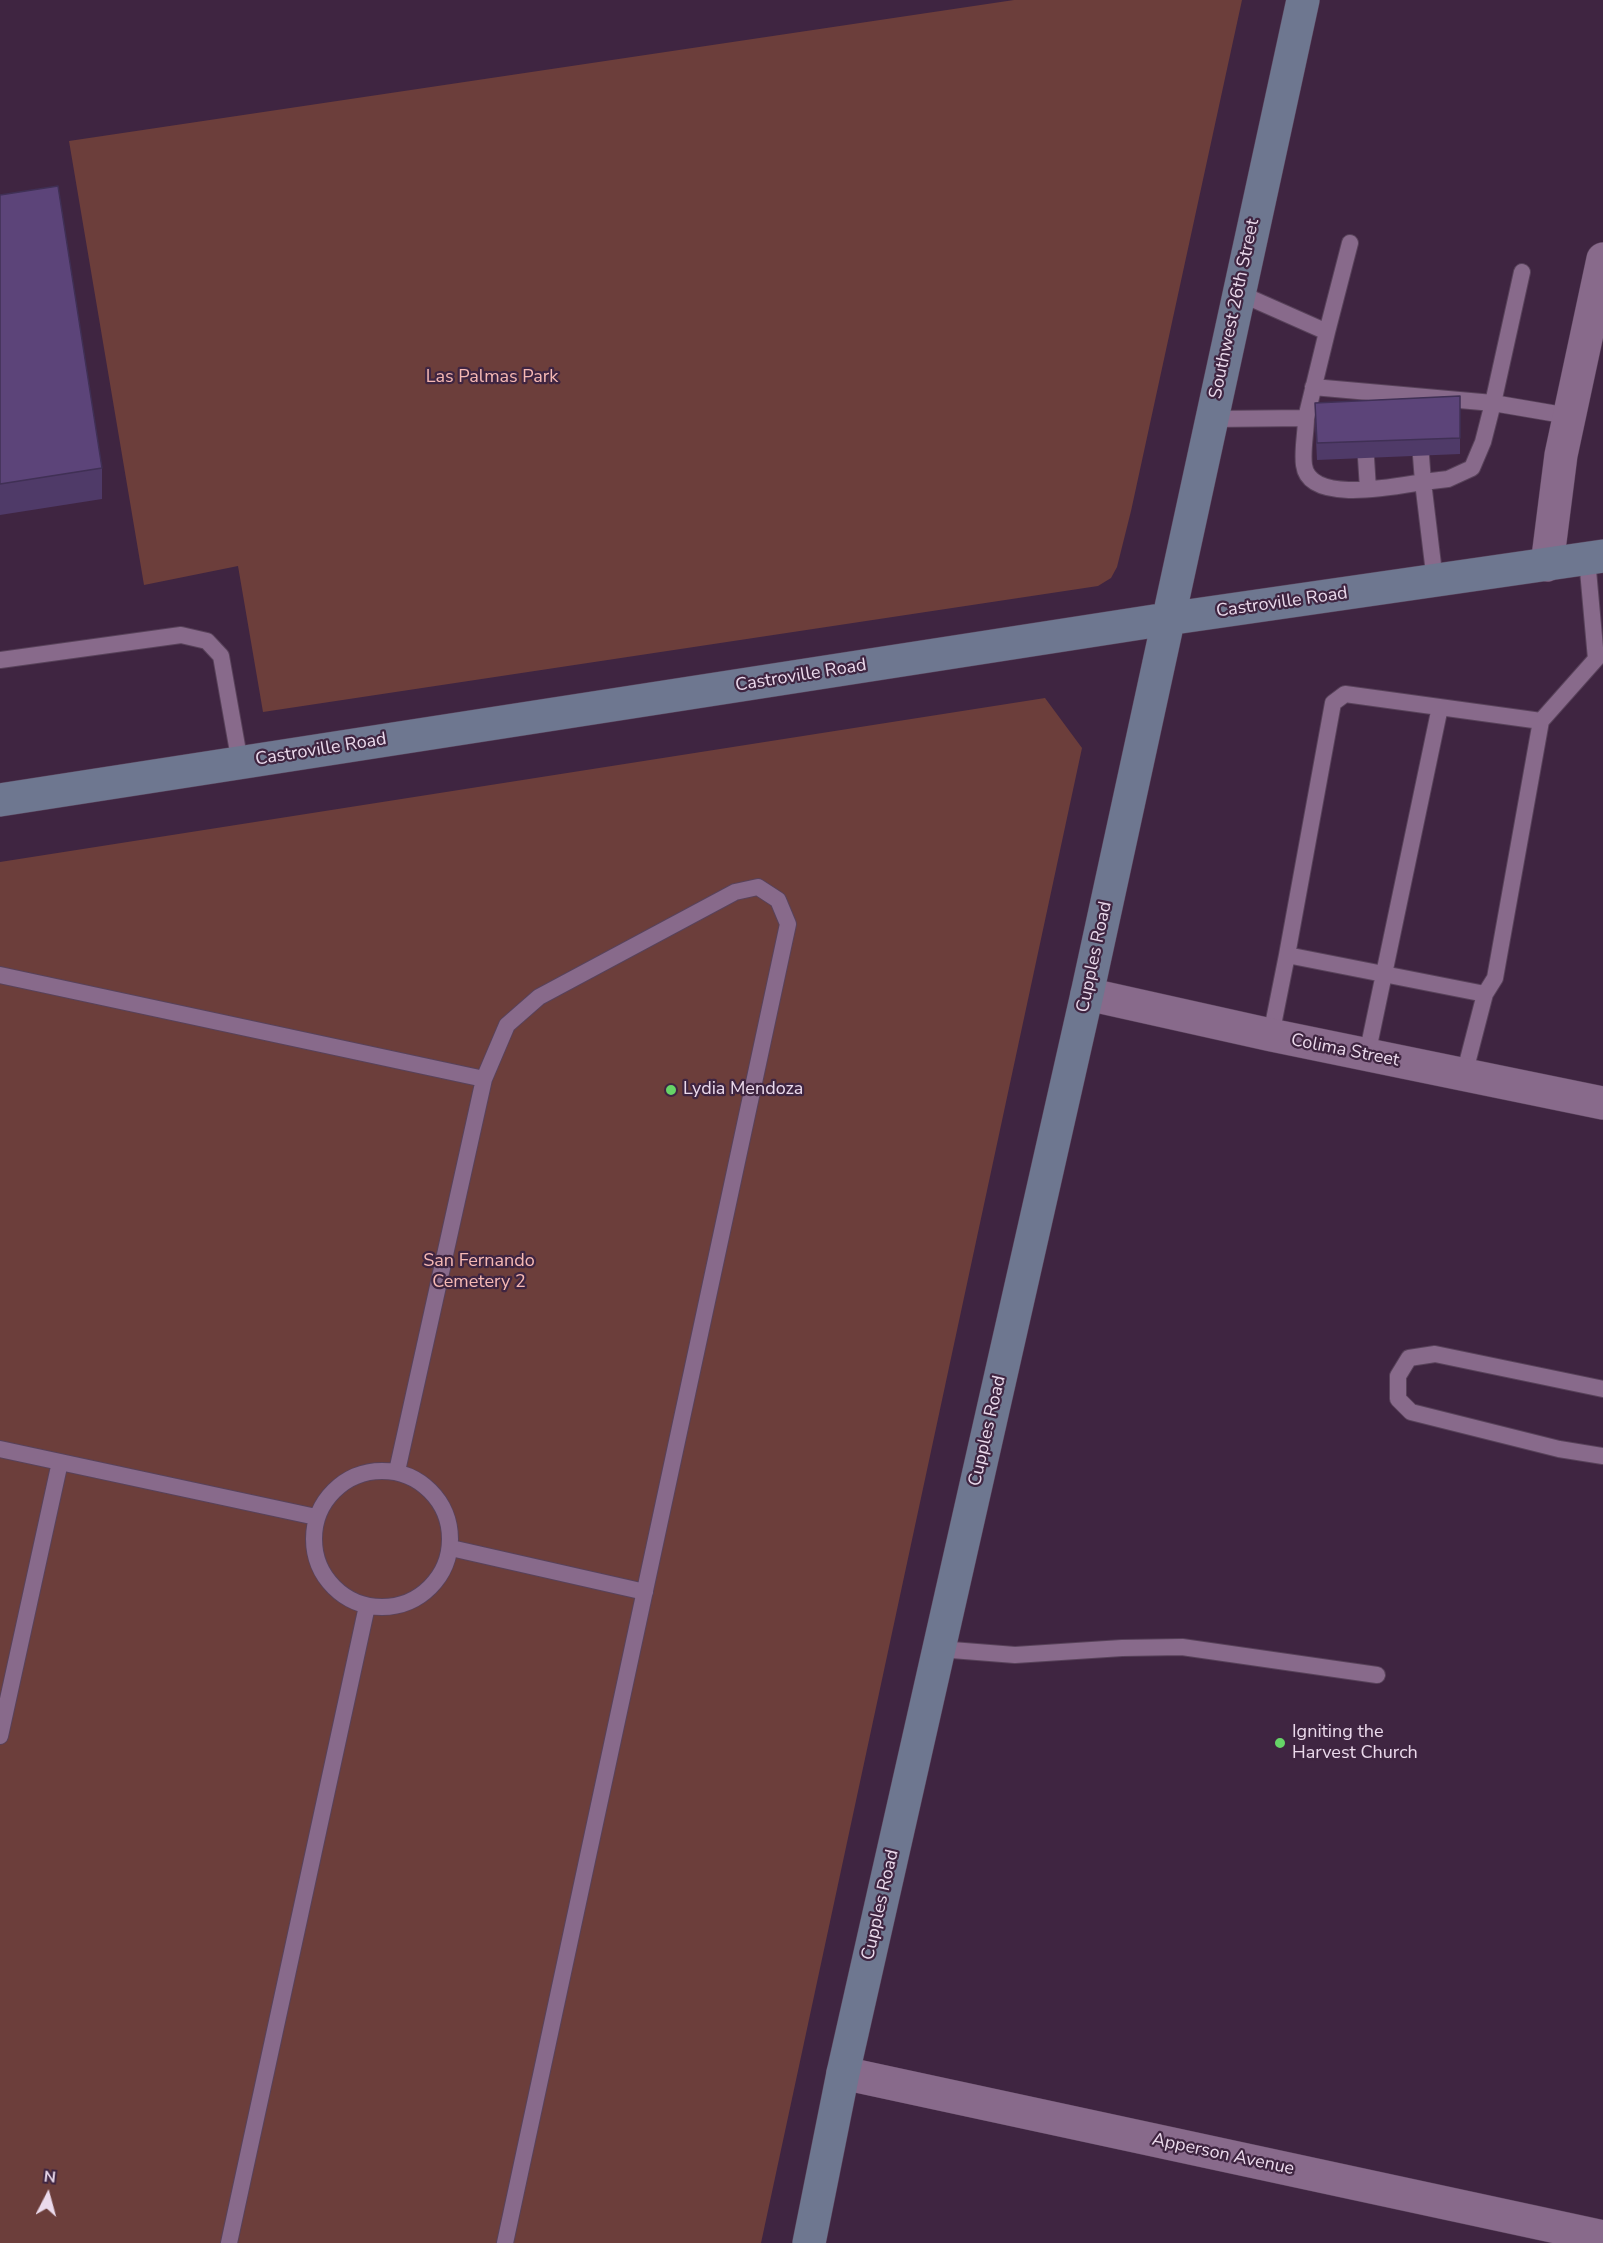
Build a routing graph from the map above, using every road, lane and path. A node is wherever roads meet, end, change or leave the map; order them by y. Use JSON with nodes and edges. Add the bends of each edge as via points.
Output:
{"nodes":[{"id":1,"x":1303,"y":0,"type":"edge"},
{"id":2,"x":1350,"y":243,"type":"dead end"},
{"id":3,"x":1603,"y":259,"type":"edge"},
{"id":4,"x":1522,"y":272,"type":"dead end"},
{"id":5,"x":1239,"y":293,"type":"junction"},
{"id":6,"x":1327,"y":332,"type":"junction"},
{"id":7,"x":1313,"y":387,"type":"junction"},
{"id":8,"x":1363,"y":391,"type":"junction"},
{"id":9,"x":1417,"y":396,"type":"junction"},
{"id":10,"x":1493,"y":403,"type":"junction"},
{"id":11,"x":1364,"y":408,"type":"edge"},
{"id":12,"x":1418,"y":415,"type":"edge"},
{"id":13,"x":1569,"y":416,"type":"junction"},
{"id":14,"x":1306,"y":418,"type":"junction"},
{"id":15,"x":1211,"y":419,"type":"junction"},
{"id":16,"x":1420,"y":456,"type":"edge"},
{"id":17,"x":1366,"y":458,"type":"edge"},
{"id":18,"x":1423,"y":482,"type":"junction"},
{"id":19,"x":1368,"y":489,"type":"junction"},
{"id":20,"x":1595,"y":557,"type":"edge"},
{"id":21,"x":1547,"y":565,"type":"junction"},
{"id":22,"x":1435,"y":581,"type":"junction"},
{"id":23,"x":1167,"y":619,"type":"junction"},
{"id":24,"x":1599,"y":658,"type":"edge"},
{"id":25,"x":0,"y":660,"type":"edge"},
{"id":26,"x":1440,"y":707,"type":"junction"},
{"id":27,"x":1541,"y":721,"type":"junction"},
{"id":28,"x":240,"y":763,"type":"junction"},
{"id":29,"x":0,"y":800,"type":"edge"},
{"id":30,"x":1287,"y":955,"type":"junction"},
{"id":31,"x":1386,"y":974,"type":"junction"},
{"id":32,"x":0,"y":975,"type":"edge"},
{"id":33,"x":1087,"y":994,"type":"junction"},
{"id":34,"x":1485,"y":994,"type":"junction"},
{"id":35,"x":1270,"y":1035,"type":"junction"},
{"id":36,"x":1367,"y":1055,"type":"junction"},
{"id":37,"x":1464,"y":1075,"type":"junction"},
{"id":38,"x":484,"y":1079,"type":"junction"},
{"id":39,"x":1603,"y":1103,"type":"edge"},
{"id":40,"x":1603,"y":1389,"type":"edge"},
{"id":41,"x":0,"y":1449,"type":"edge"},
{"id":42,"x":1603,"y":1456,"type":"edge"},
{"id":43,"x":60,"y":1462,"type":"junction"},
{"id":44,"x":397,"y":1471,"type":"junction"},
{"id":45,"x":316,"y":1517,"type":"junction"},
{"id":46,"x":451,"y":1548,"type":"junction"},
{"id":47,"x":645,"y":1592,"type":"junction"},
{"id":48,"x":367,"y":1606,"type":"junction"},
{"id":49,"x":939,"y":1649,"type":"junction"},
{"id":50,"x":1377,"y":1675,"type":"dead end"},
{"id":51,"x":0,"y":1736,"type":"edge"},
{"id":52,"x":843,"y":2073,"type":"junction"},
{"id":53,"x":1603,"y":2237,"type":"edge"},
{"id":54,"x":229,"y":2243,"type":"edge"},
{"id":55,"x":505,"y":2243,"type":"edge"},
{"id":56,"x":809,"y":2243,"type":"edge"}],
"edges":[{"from":1,"to":5,"type":"main road","name":"Southwest 26th Street"},
{"from":2,"to":6,"type":"lane"},
{"from":3,"to":13,"type":"street"},
{"from":4,"to":10,"type":"lane"},
{"from":5,"to":6,"type":"lane"},
{"from":5,"to":15,"type":"main road","name":"Southwest 26th Street"},
{"from":6,"to":7,"type":"lane"},
{"from":7,"to":8,"type":"lane"},
{"from":7,"to":14,"type":"lane"},
{"from":8,"to":9,"type":"lane"},
{"from":8,"to":11,"type":"lane"},
{"from":9,"to":10,"type":"lane"},
{"from":9,"to":12,"type":"lane"},
{"from":10,"to":13,"type":"lane"},
{"from":10,"to":18,"type":"lane","via":[[1472,468],[1448,479]]},
{"from":13,"to":21,"type":"street"},
{"from":14,"to":15,"type":"lane"},
{"from":14,"to":19,"type":"lane","via":[[1304,466],[1311,480],[1334,489]]},
{"from":15,"to":23,"type":"main road","name":"Southwest 26th Street"},
{"from":16,"to":18,"type":"lane"},
{"from":17,"to":19,"type":"lane"},
{"from":18,"to":19,"type":"lane"},
{"from":18,"to":22,"type":"lane"},
{"from":20,"to":21,"type":"main road","name":"Castroville Road"},
{"from":20,"to":24,"type":"lane"},
{"from":21,"to":22,"type":"main road","name":"Castroville Road"},
{"from":22,"to":23,"type":"main road","name":"Castroville Road"},
{"from":23,"to":28,"type":"main road","name":"Castroville Road"},
{"from":23,"to":33,"type":"main road","name":"Cupples Road"},
{"from":24,"to":27,"type":"lane"},
{"from":25,"to":28,"type":"lane","via":[[181,635],[207,641],[221,656]]},
{"from":26,"to":27,"type":"lane"},
{"from":26,"to":30,"type":"lane","via":[[1345,694],[1333,703]]},
{"from":26,"to":31,"type":"lane"},
{"from":27,"to":34,"type":"lane","via":[[1495,978]]},
{"from":28,"to":29,"type":"main road","name":"Castroville Road"},
{"from":30,"to":31,"type":"lane"},
{"from":30,"to":35,"type":"lane"},
{"from":31,"to":34,"type":"lane"},
{"from":31,"to":36,"type":"lane"},
{"from":32,"to":38,"type":"lane"},
{"from":33,"to":35,"type":"street","name":"Colima Street"},
{"from":33,"to":49,"type":"main road","name":"Cupples Road"},
{"from":34,"to":37,"type":"lane"},
{"from":35,"to":36,"type":"street","name":"Colima Street"},
{"from":36,"to":37,"type":"street","name":"Colima Street"},
{"from":37,"to":39,"type":"street","name":"Colima Street"},
{"from":38,"to":44,"type":"lane"},
{"from":38,"to":47,"type":"lane","via":[[507,1025],[539,997],[735,892],[758,886],[778,900],[788,924]]},
{"from":40,"to":42,"type":"lane","via":[[1435,1354],[1410,1358],[1398,1376],[1398,1399],[1412,1412],[1559,1449]]},
{"from":41,"to":43,"type":"lane"},
{"from":43,"to":45,"type":"lane"},
{"from":43,"to":51,"type":"lane"},
{"from":44,"to":45,"type":"lane","via":[[371,1470],[348,1478],[328,1495]]},
{"from":44,"to":46,"type":"lane","via":[[421,1481],[439,1500],[450,1523]]},
{"from":45,"to":48,"type":"lane","via":[[313,1540],[317,1562],[329,1582],[346,1598]]},
{"from":46,"to":47,"type":"lane"},
{"from":46,"to":48,"type":"lane","via":[[444,1570],[430,1588],[412,1601],[390,1607]]},
{"from":47,"to":55,"type":"lane"},
{"from":48,"to":54,"type":"lane"},
{"from":49,"to":50,"type":"lane","via":[[1015,1655],[1182,1647]]},
{"from":49,"to":52,"type":"main road","name":"Cupples Road"},
{"from":52,"to":53,"type":"street","name":"Apperson Avenue"},
{"from":52,"to":56,"type":"main road","name":"Cupples Road"}]}
